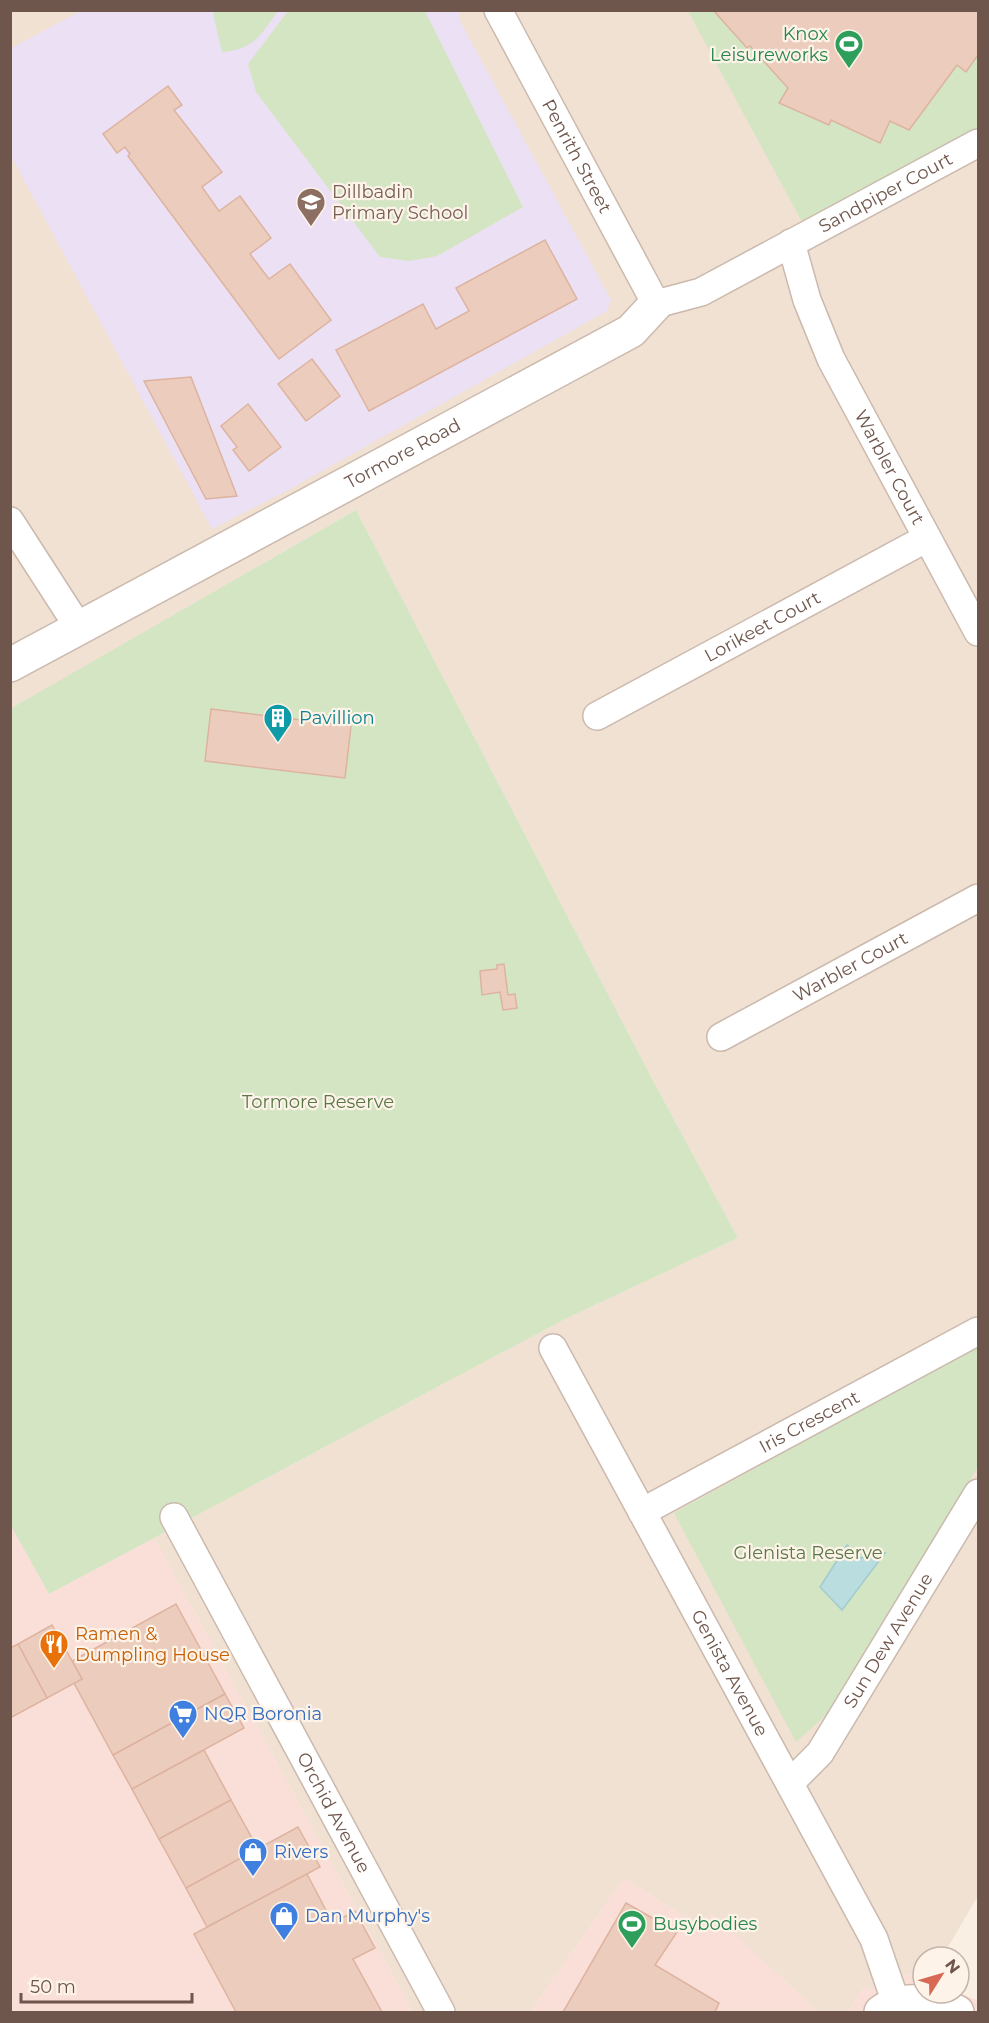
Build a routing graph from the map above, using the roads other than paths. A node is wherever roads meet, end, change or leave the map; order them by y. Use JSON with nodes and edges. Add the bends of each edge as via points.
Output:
{"nodes":[{"id":1,"x":498,"y":10,"type":"edge"},
{"id":2,"x":978,"y":143,"type":"edge"},
{"id":3,"x":780,"y":248,"type":"junction"},
{"id":4,"x":656,"y":304,"type":"junction"},
{"id":5,"x":10,"y":520,"type":"edge"},
{"id":6,"x":927,"y":537,"type":"junction"},
{"id":7,"x":79,"y":628,"type":"junction"},
{"id":8,"x":978,"y":632,"type":"edge"},
{"id":9,"x":10,"y":665,"type":"edge"},
{"id":10,"x":597,"y":716,"type":"dead end"},
{"id":11,"x":978,"y":898,"type":"edge"},
{"id":12,"x":721,"y":1037,"type":"dead end"},
{"id":13,"x":978,"y":1331,"type":"edge"},
{"id":14,"x":554,"y":1348,"type":"dead end"},
{"id":15,"x":978,"y":1493,"type":"edge"},
{"id":16,"x":642,"y":1512,"type":"junction"},
{"id":17,"x":174,"y":1517,"type":"dead end"},
{"id":18,"x":790,"y":1783,"type":"junction"},
{"id":19,"x":889,"y":2008,"type":"edge"},
{"id":20,"x":441,"y":2013,"type":"edge"},
{"id":21,"x":957,"y":2013,"type":"edge"}],
"edges":[{"from":1,"to":4,"type":"street","name":"Penrith Street"},
{"from":2,"to":3,"type":"street","name":"Sandpiper Court"},
{"from":3,"to":4,"type":"street","via":[[701,292]]},
{"from":3,"to":6,"type":"street","name":"Warbler Court","via":[[831,359]]},
{"from":4,"to":7,"type":"street","name":"Tormore Road","via":[[630,331]]},
{"from":5,"to":7,"type":"street"},
{"from":6,"to":8,"type":"street","name":"Warbler Court"},
{"from":6,"to":10,"type":"street","name":"Lorikeet Court"},
{"from":7,"to":9,"type":"street","name":"Tormore Road"},
{"from":11,"to":12,"type":"street","name":"Warbler Court"},
{"from":13,"to":16,"type":"street","name":"Iris Crescent"},
{"from":14,"to":16,"type":"street","name":"Genista Avenue"},
{"from":15,"to":18,"type":"street","name":"Sun Dew Avenue","via":[[820,1754]]},
{"from":16,"to":18,"type":"street","name":"Genista Avenue"},
{"from":17,"to":20,"type":"street","name":"Orchid Avenue"},
{"from":18,"to":19,"type":"street","name":"Genista Avenue","via":[[874,1939]]},
{"from":19,"to":21,"type":"street","via":[[907,2001]]}]}
